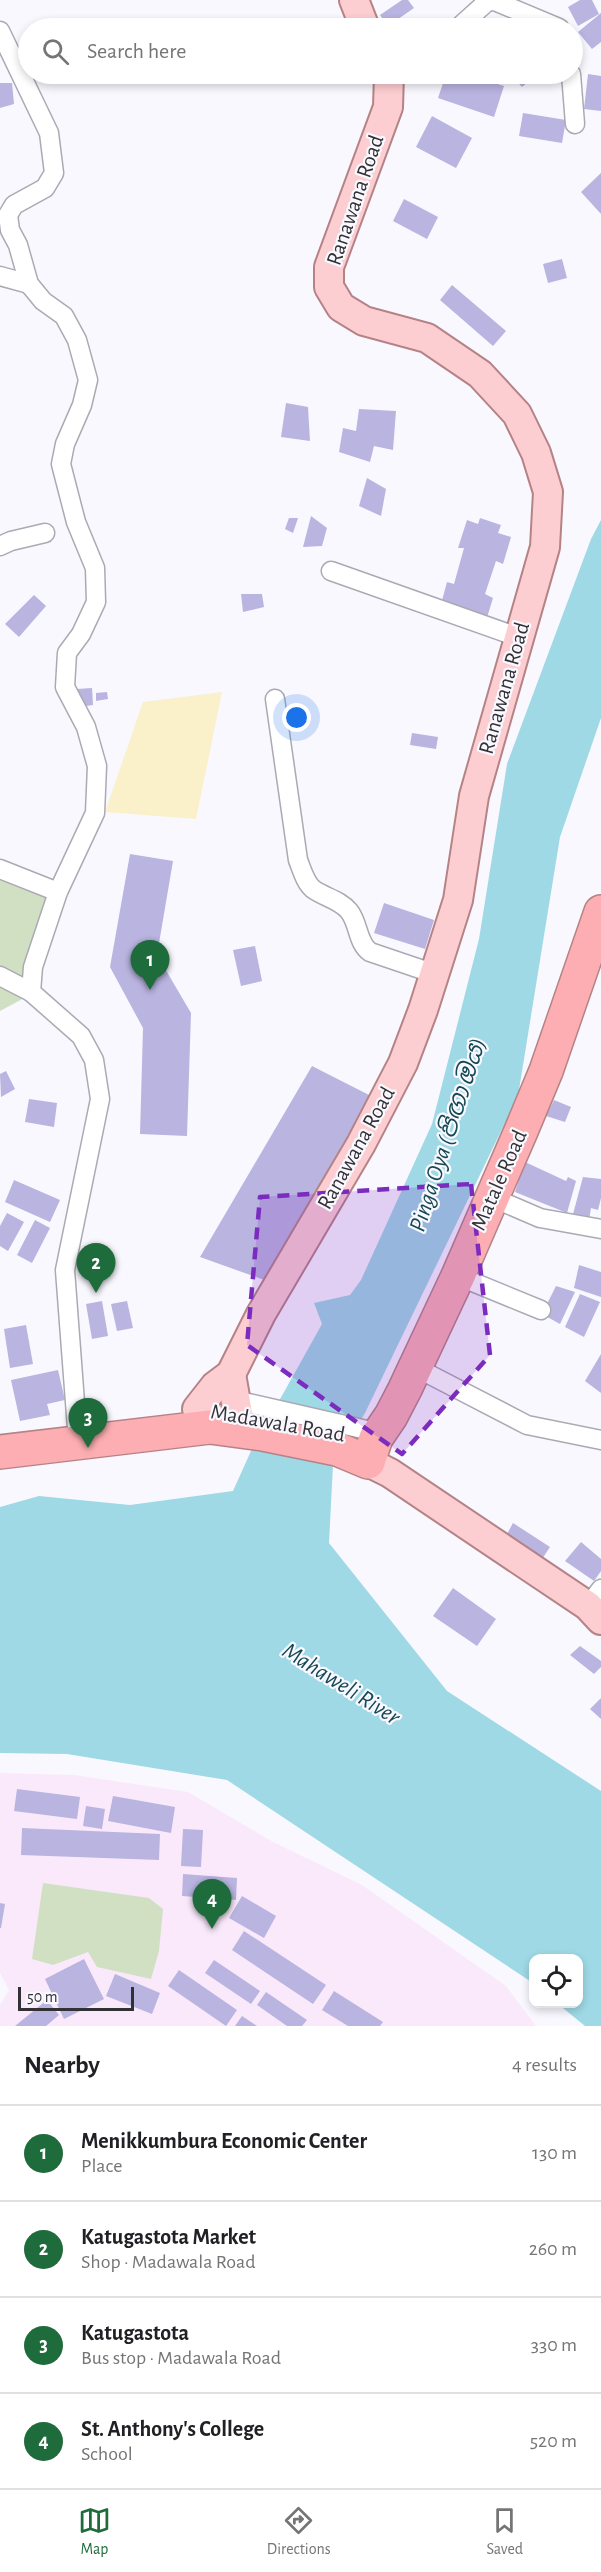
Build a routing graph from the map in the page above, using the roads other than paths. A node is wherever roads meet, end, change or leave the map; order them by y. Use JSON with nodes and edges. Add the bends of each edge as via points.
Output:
{"nodes":[{"id":1,"x":354,"y":0,"type":"edge"},
{"id":2,"x":361,"y":18,"type":"edge"},
{"id":3,"x":469,"y":18,"type":"edge"},
{"id":4,"x":535,"y":18,"type":"edge"},
{"id":5,"x":0,"y":32,"type":"edge"},
{"id":6,"x":18,"y":69,"type":"edge"},
{"id":7,"x":25,"y":84,"type":"edge"},
{"id":8,"x":389,"y":84,"type":"edge"},
{"id":9,"x":572,"y":84,"type":"edge"},
{"id":10,"x":575,"y":124,"type":"dead end"},
{"id":11,"x":0,"y":276,"type":"edge"},
{"id":12,"x":29,"y":284,"type":"junction"},
{"id":13,"x":45,"y":533,"type":"dead end"},
{"id":14,"x":0,"y":546,"type":"edge"},
{"id":15,"x":331,"y":571,"type":"dead end"},
{"id":16,"x":518,"y":637,"type":"junction"},
{"id":17,"x":275,"y":699,"type":"dead end"},
{"id":18,"x":0,"y":869,"type":"edge"},
{"id":19,"x":58,"y":892,"type":"junction"},
{"id":20,"x":600,"y":922,"type":"edge"},
{"id":21,"x":435,"y":974,"type":"junction"},
{"id":22,"x":0,"y":976,"type":"edge"},
{"id":23,"x":31,"y":992,"type":"junction"},
{"id":24,"x":491,"y":1197,"type":"junction"},
{"id":25,"x":601,"y":1229,"type":"edge"},
{"id":26,"x":458,"y":1276,"type":"junction"},
{"id":27,"x":541,"y":1310,"type":"dead end"},
{"id":28,"x":415,"y":1366,"type":"junction"},
{"id":29,"x":240,"y":1413,"type":"junction"},
{"id":30,"x":0,"y":1433,"type":"edge"},
{"id":31,"x":77,"y":1433,"type":"junction"},
{"id":32,"x":601,"y":1440,"type":"edge"},
{"id":33,"x":372,"y":1445,"type":"junction"},
{"id":34,"x":0,"y":1452,"type":"edge"},
{"id":35,"x":597,"y":1605,"type":"edge"}],
"edges":[{"from":1,"to":2,"type":"main road"},
{"from":3,"to":4,"type":"street","via":[[489,0]]},
{"from":5,"to":6,"type":"street"},
{"from":7,"to":12,"type":"street","via":[[49,133],[54,173],[45,188],[14,205],[8,215]]},
{"from":8,"to":16,"type":"main road","name":"Ranawana Road","via":[[388,107],[329,267],[329,287],[341,307],[364,321],[436,344],[480,374],[517,414],[536,453],[548,492],[545,547]]},
{"from":9,"to":10,"type":"street"},
{"from":11,"to":12,"type":"street"},
{"from":12,"to":19,"type":"street","via":[[64,316],[77,340],[88,380],[61,464],[76,522],[95,568],[96,602],[81,634],[67,652],[65,687],[86,727],[97,766],[95,813]]},
{"from":13,"to":14,"type":"street"},
{"from":15,"to":16,"type":"street"},
{"from":16,"to":21,"type":"main road","name":"Ranawana Road","via":[[474,796],[458,900]]},
{"from":17,"to":21,"type":"street","via":[[298,860],[306,880],[347,908],[363,947]]},
{"from":18,"to":19,"type":"street"},
{"from":19,"to":23,"type":"street","via":[[33,967]]},
{"from":20,"to":24,"type":"highway","name":"Matale Road","via":[[546,1071]]},
{"from":21,"to":29,"type":"main road","name":"Ranawana Road","via":[[412,1041],[388,1093],[261,1314]]},
{"from":22,"to":23,"type":"street"},
{"from":23,"to":31,"type":"street","via":[[81,1036],[94,1060],[100,1098],[65,1270]]},
{"from":24,"to":25,"type":"street","via":[[540,1218]]},
{"from":24,"to":26,"type":"highway","name":"Matale Road"},
{"from":26,"to":27,"type":"street"},
{"from":26,"to":28,"type":"highway","name":"Matale Road"},
{"from":28,"to":32,"type":"street","via":[[526,1425]]},
{"from":28,"to":33,"type":"highway","name":"Matale Road"},
{"from":29,"to":31,"type":"highway","name":"Madawala Road"},
{"from":29,"to":33,"type":"highway","name":"Madawala Road"},
{"from":30,"to":31,"type":"highway","name":"Madawala Road"},
{"from":31,"to":34,"type":"highway","name":"Madawala Road"},
{"from":33,"to":35,"type":"main road","name":"Madawala Road"}]}
